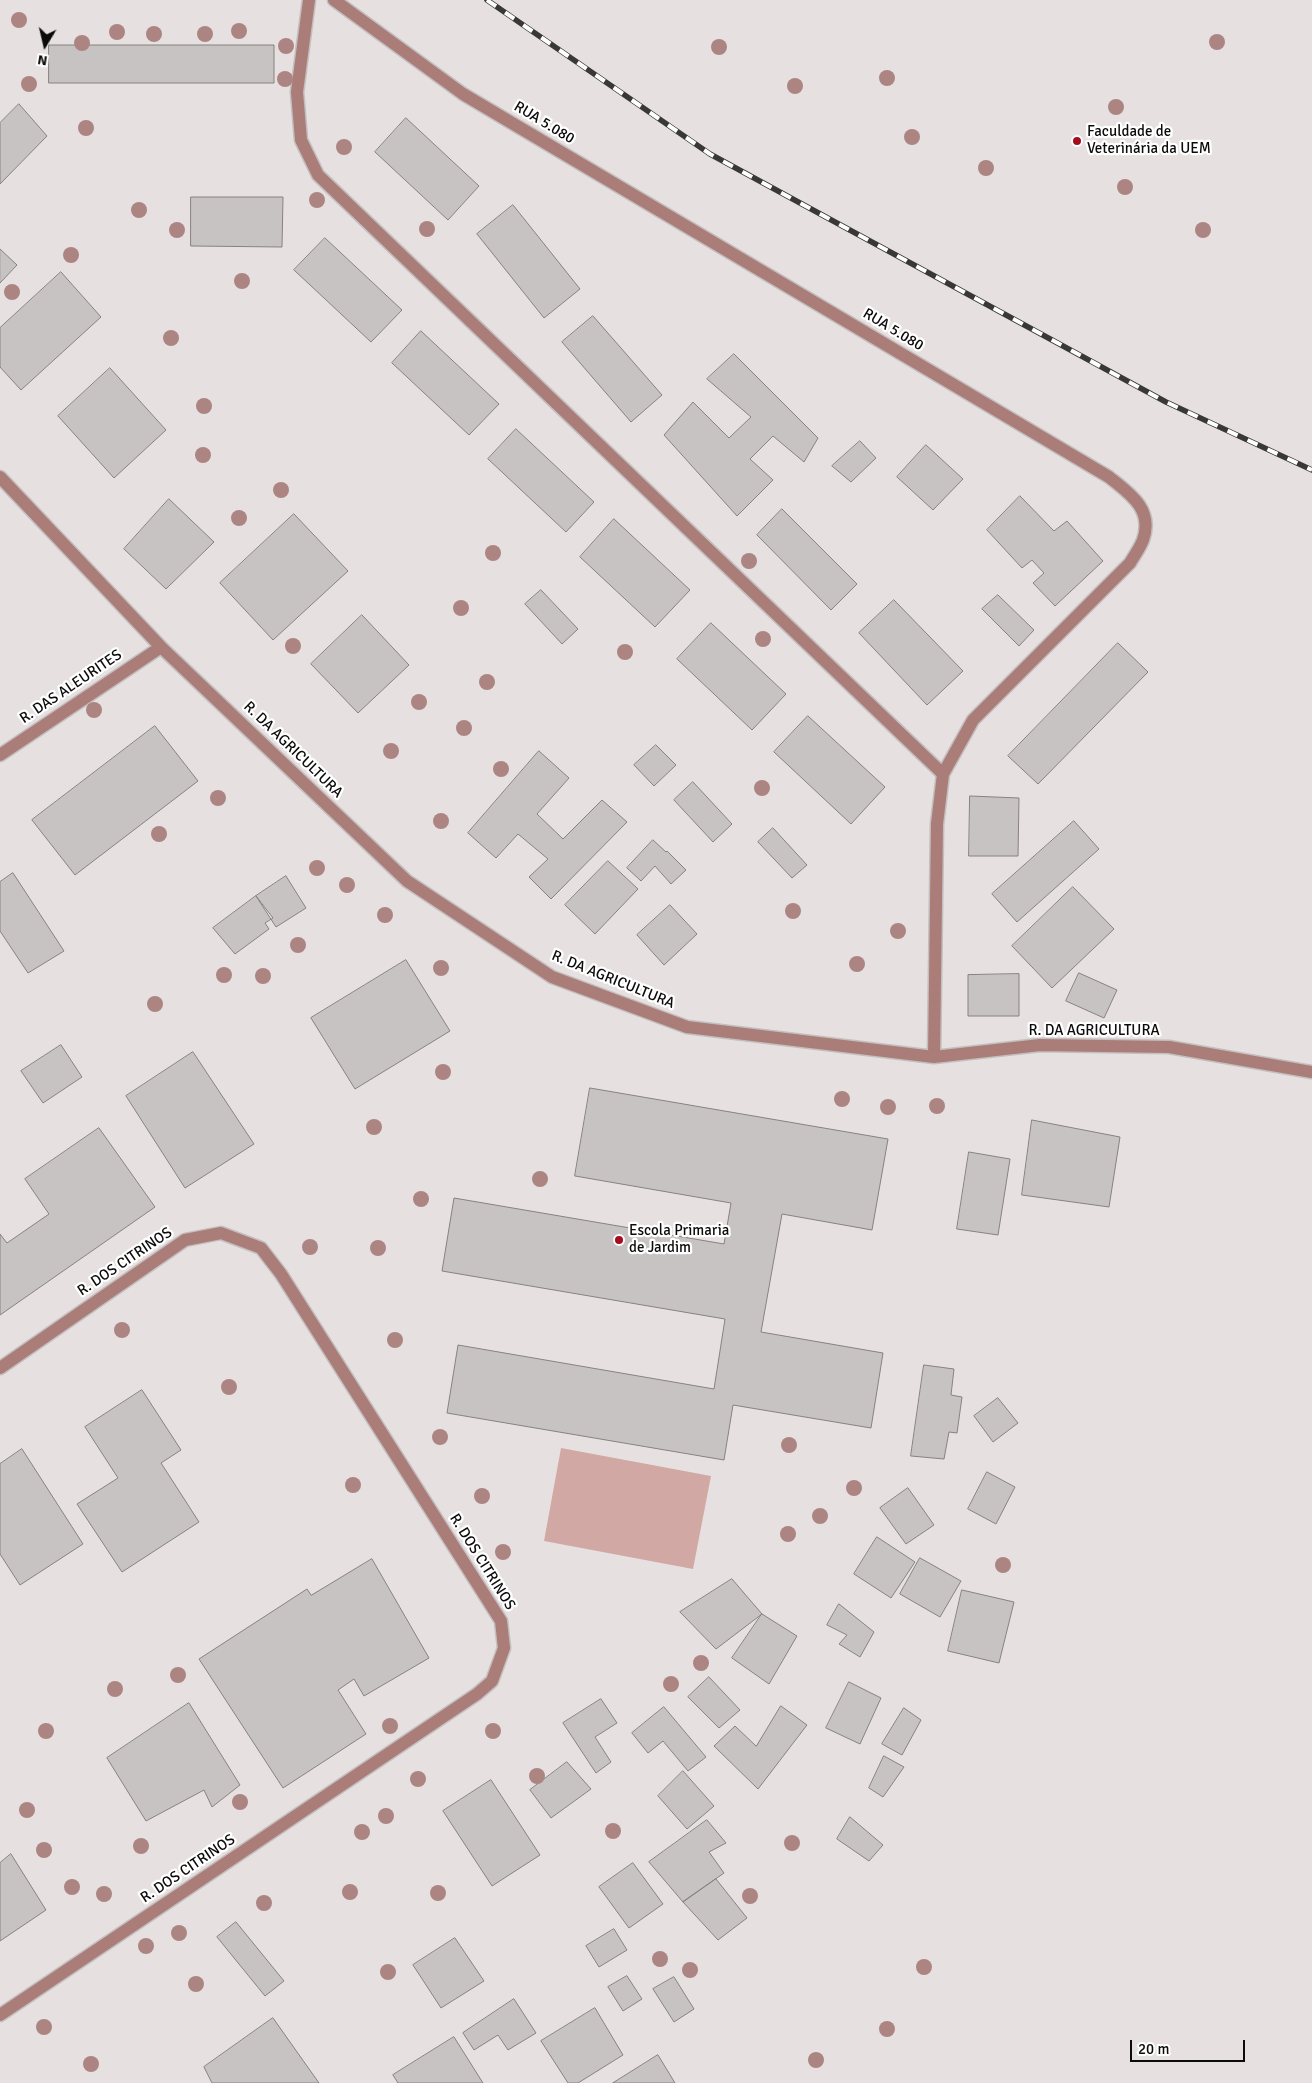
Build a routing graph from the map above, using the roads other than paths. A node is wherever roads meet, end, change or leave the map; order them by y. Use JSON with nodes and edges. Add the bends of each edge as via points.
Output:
{"nodes":[{"id":1,"x":309,"y":0,"type":"edge"},
{"id":2,"x":334,"y":0,"type":"edge"},
{"id":3,"x":0,"y":477,"type":"edge"},
{"id":4,"x":161,"y":647,"type":"junction"},
{"id":5,"x":0,"y":755,"type":"edge"},
{"id":6,"x":943,"y":774,"type":"junction"},
{"id":7,"x":934,"y":1057,"type":"junction"},
{"id":8,"x":1312,"y":1072,"type":"edge"},
{"id":9,"x":0,"y":1368,"type":"edge"},
{"id":10,"x":0,"y":2016,"type":"edge"}],
"edges":[{"from":1,"to":6,"type":"street","via":[[298,92],[301,140],[318,175]]},
{"from":2,"to":6,"type":"street","name":"RUA 5.080","via":[[463,94],[1100,472],[1136,498],[1145,519],[1143,539],[1130,563],[973,720]]},
{"from":3,"to":4,"type":"street","name":"R. DA AGRICULTURA"},
{"from":4,"to":5,"type":"street","name":"R. DAS ALEURITES"},
{"from":4,"to":7,"type":"street","name":"R. DA AGRICULTURA","via":[[407,881],[552,977],[687,1027]]},
{"from":6,"to":7,"type":"street","via":[[937,824]]},
{"from":7,"to":8,"type":"street","name":"R. DA AGRICULTURA","via":[[1040,1045],[1169,1047]]},
{"from":9,"to":10,"type":"street","name":"R. DOS CITRINOS","via":[[185,1240],[221,1233],[261,1248],[281,1274],[501,1621],[504,1648],[492,1681],[477,1694]]}]}
